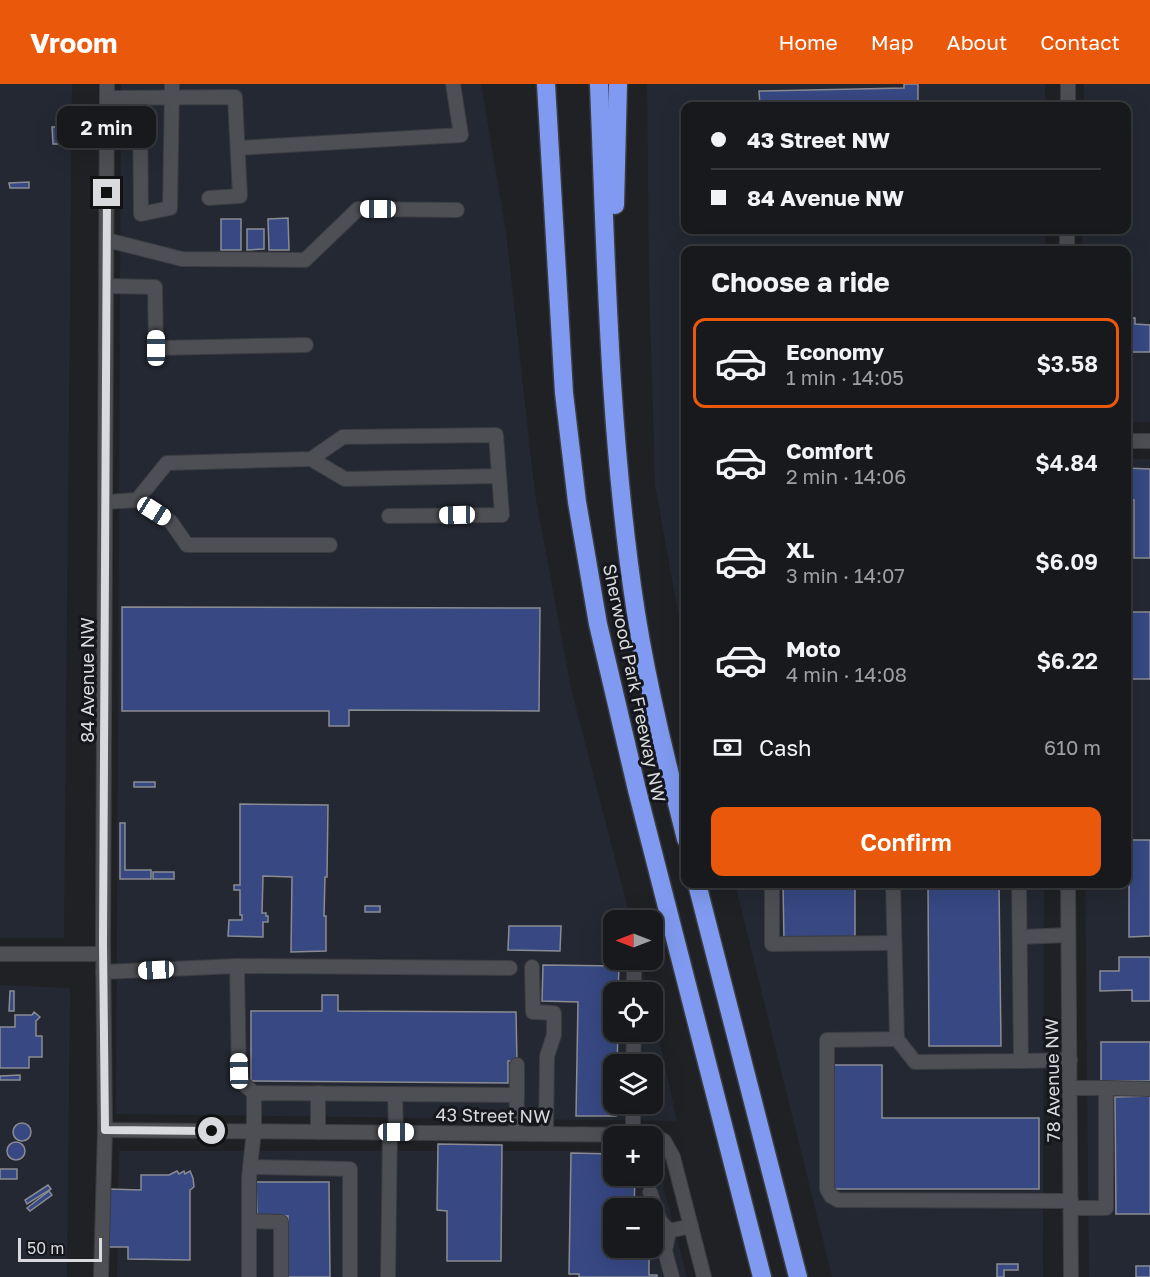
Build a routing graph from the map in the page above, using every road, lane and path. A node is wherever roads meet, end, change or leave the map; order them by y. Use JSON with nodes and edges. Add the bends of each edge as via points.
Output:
{"nodes":[{"id":1,"x":453,"y":84,"type":"edge"},
{"id":2,"x":541,"y":84,"type":"edge"},
{"id":3,"x":546,"y":84,"type":"edge"},
{"id":4,"x":599,"y":84,"type":"edge"},
{"id":5,"x":618,"y":84,"type":"edge"},
{"id":6,"x":1068,"y":84,"type":"edge"},
{"id":7,"x":107,"y":91,"type":"edge"},
{"id":8,"x":172,"y":91,"type":"edge"},
{"id":9,"x":236,"y":91,"type":"edge"},
{"id":10,"x":140,"y":98,"type":"junction"},
{"id":11,"x":1068,"y":102,"type":"edge"},
{"id":12,"x":548,"y":124,"type":"junction"},
{"id":13,"x":238,"y":148,"type":"junction"},
{"id":14,"x":209,"y":198,"type":"dead end"},
{"id":15,"x":457,"y":210,"type":"dead end"},
{"id":16,"x":107,"y":240,"type":"junction"},
{"id":17,"x":107,"y":286,"type":"junction"},
{"id":18,"x":609,"y":315,"type":"junction"},
{"id":19,"x":306,"y":345,"type":"dead end"},
{"id":20,"x":1131,"y":441,"type":"edge"},
{"id":21,"x":1150,"y":441,"type":"edge"},
{"id":22,"x":311,"y":459,"type":"junction"},
{"id":23,"x":499,"y":476,"type":"junction"},
{"id":24,"x":137,"y":500,"type":"junction"},
{"id":25,"x":106,"y":502,"type":"junction"},
{"id":26,"x":390,"y":516,"type":"dead end"},
{"id":27,"x":330,"y":545,"type":"dead end"},
{"id":28,"x":681,"y":818,"type":"edge"},
{"id":29,"x":698,"y":888,"type":"edge"},
{"id":30,"x":772,"y":888,"type":"edge"},
{"id":31,"x":893,"y":888,"type":"edge"},
{"id":32,"x":1019,"y":888,"type":"edge"},
{"id":33,"x":1068,"y":888,"type":"edge"},
{"id":34,"x":1068,"y":935,"type":"junction"},
{"id":35,"x":1020,"y":937,"type":"junction"},
{"id":36,"x":894,"y":943,"type":"junction"},
{"id":37,"x":0,"y":954,"type":"edge"},
{"id":38,"x":103,"y":954,"type":"junction"},
{"id":39,"x":237,"y":966,"type":"junction"},
{"id":40,"x":532,"y":967,"type":"dead end"},
{"id":41,"x":510,"y":968,"type":"dead end"},
{"id":42,"x":104,"y":972,"type":"junction"},
{"id":43,"x":897,"y":1039,"type":"junction"},
{"id":44,"x":1021,"y":1060,"type":"junction"},
{"id":45,"x":1070,"y":1060,"type":"junction"},
{"id":46,"x":517,"y":1065,"type":"dead end"},
{"id":47,"x":1070,"y":1088,"type":"junction"},
{"id":48,"x":1106,"y":1088,"type":"junction"},
{"id":49,"x":1150,"y":1089,"type":"edge"},
{"id":50,"x":254,"y":1093,"type":"junction"},
{"id":51,"x":318,"y":1094,"type":"junction"},
{"id":52,"x":395,"y":1094,"type":"junction"},
{"id":53,"x":517,"y":1095,"type":"junction"},
{"id":54,"x":105,"y":1130,"type":"junction"},
{"id":55,"x":254,"y":1131,"type":"junction"},
{"id":56,"x":318,"y":1132,"type":"junction"},
{"id":57,"x":393,"y":1132,"type":"junction"},
{"id":58,"x":516,"y":1133,"type":"junction"},
{"id":59,"x":546,"y":1134,"type":"junction"},
{"id":60,"x":603,"y":1134,"type":"edge"},
{"id":61,"x":663,"y":1140,"type":"edge"},
{"id":62,"x":250,"y":1167,"type":"junction"},
{"id":63,"x":650,"y":1192,"type":"dead end"},
{"id":64,"x":1071,"y":1205,"type":"junction"},
{"id":65,"x":249,"y":1221,"type":"junction"},
{"id":66,"x":691,"y":1226,"type":"junction"},
{"id":67,"x":669,"y":1231,"type":"junction"},
{"id":68,"x":101,"y":1277,"type":"edge"},
{"id":69,"x":249,"y":1277,"type":"edge"},
{"id":70,"x":281,"y":1277,"type":"edge"},
{"id":71,"x":350,"y":1277,"type":"edge"},
{"id":72,"x":388,"y":1277,"type":"edge"},
{"id":73,"x":672,"y":1277,"type":"edge"},
{"id":74,"x":704,"y":1277,"type":"edge"},
{"id":75,"x":762,"y":1277,"type":"edge"},
{"id":76,"x":798,"y":1277,"type":"edge"},
{"id":77,"x":1071,"y":1277,"type":"edge"}],
"edges":[{"from":1,"to":13,"type":"street","via":[[461,135]]},
{"from":2,"to":12,"type":"highway"},
{"from":3,"to":12,"type":"highway","name":"Sherwood Park Freeway NW"},
{"from":4,"to":18,"type":"highway","name":"Sherwood Park Freeway NW"},
{"from":5,"to":18,"type":"highway"},
{"from":6,"to":11,"type":"street"},
{"from":7,"to":10,"type":"street"},
{"from":7,"to":16,"type":"street","name":"84 Avenue NW"},
{"from":8,"to":9,"type":"street"},
{"from":8,"to":10,"type":"street"},
{"from":8,"to":10,"type":"street","via":[[170,208],[141,214]]},
{"from":9,"to":13,"type":"street"},
{"from":12,"to":75,"type":"highway","name":"Sherwood Park Freeway NW","via":[[564,393],[577,502],[598,624],[639,801]]},
{"from":13,"to":14,"type":"street","via":[[240,196]]},
{"from":15,"to":16,"type":"street","via":[[358,209],[305,260],[182,259]]},
{"from":16,"to":17,"type":"street","name":"84 Avenue NW"},
{"from":17,"to":19,"type":"street","via":[[155,287],[156,348]]},
{"from":17,"to":25,"type":"street","name":"84 Avenue NW"},
{"from":18,"to":28,"type":"highway","name":"Sherwood Park Freeway NW","via":[[624,521],[636,612]]},
{"from":20,"to":21,"type":"street"},
{"from":22,"to":23,"type":"street","via":[[345,479]]},
{"from":22,"to":23,"type":"street","via":[[343,437],[496,435]]},
{"from":22,"to":24,"type":"street","via":[[167,463]]},
{"from":23,"to":26,"type":"street","via":[[502,515]]},
{"from":24,"to":25,"type":"street"},
{"from":24,"to":27,"type":"street","via":[[171,522],[187,545]]},
{"from":25,"to":38,"type":"street","name":"84 Avenue NW"},
{"from":29,"to":76,"type":"highway"},
{"from":30,"to":36,"type":"street","via":[[772,944]]},
{"from":31,"to":36,"type":"street"},
{"from":32,"to":35,"type":"street"},
{"from":33,"to":34,"type":"street","name":"78 Avenue NW"},
{"from":34,"to":35,"type":"street"},
{"from":34,"to":45,"type":"street","name":"78 Avenue NW"},
{"from":35,"to":44,"type":"street"},
{"from":36,"to":43,"type":"street"},
{"from":37,"to":38,"type":"street"},
{"from":38,"to":42,"type":"street","name":"84 Avenue NW"},
{"from":39,"to":41,"type":"street"},
{"from":39,"to":42,"type":"street"},
{"from":39,"to":50,"type":"street","via":[[239,1080]]},
{"from":40,"to":59,"type":"street","via":[[533,1012],[554,1013],[554,1035],[547,1056]]},
{"from":42,"to":54,"type":"street","name":"84 Avenue NW"},
{"from":43,"to":44,"type":"street","via":[[915,1062]]},
{"from":43,"to":64,"type":"street","via":[[827,1041],[827,1189],[831,1196],[838,1200]]},
{"from":44,"to":45,"type":"street"},
{"from":45,"to":47,"type":"street","name":"78 Avenue NW"},
{"from":46,"to":53,"type":"street"},
{"from":47,"to":48,"type":"street"},
{"from":47,"to":64,"type":"street","name":"78 Avenue NW"},
{"from":48,"to":49,"type":"street"},
{"from":48,"to":64,"type":"street","via":[[1106,1208]]},
{"from":50,"to":51,"type":"street"},
{"from":50,"to":55,"type":"street"},
{"from":51,"to":52,"type":"street"},
{"from":51,"to":56,"type":"street"},
{"from":52,"to":53,"type":"street"},
{"from":52,"to":57,"type":"street"},
{"from":53,"to":58,"type":"street"},
{"from":54,"to":55,"type":"street","name":"43 Street NW"},
{"from":54,"to":68,"type":"street","name":"84 Avenue NW"},
{"from":55,"to":56,"type":"street","name":"43 Street NW"},
{"from":55,"to":62,"type":"street"},
{"from":56,"to":57,"type":"street","name":"43 Street NW"},
{"from":57,"to":58,"type":"street","name":"43 Street NW"},
{"from":57,"to":72,"type":"street"},
{"from":58,"to":59,"type":"street","name":"43 Street NW"},
{"from":59,"to":60,"type":"street","name":"43 Street NW"},
{"from":61,"to":66,"type":"street","name":"43 Street NW","via":[[673,1157]]},
{"from":62,"to":65,"type":"street"},
{"from":62,"to":71,"type":"street","via":[[350,1169]]},
{"from":63,"to":67,"type":"street","via":[[660,1221]]},
{"from":64,"to":77,"type":"street","name":"78 Avenue NW"},
{"from":65,"to":69,"type":"street"},
{"from":65,"to":70,"type":"street","via":[[280,1222]]},
{"from":66,"to":67,"type":"street"},
{"from":66,"to":74,"type":"street"},
{"from":67,"to":73,"type":"street","via":[[665,1251]]}]}
